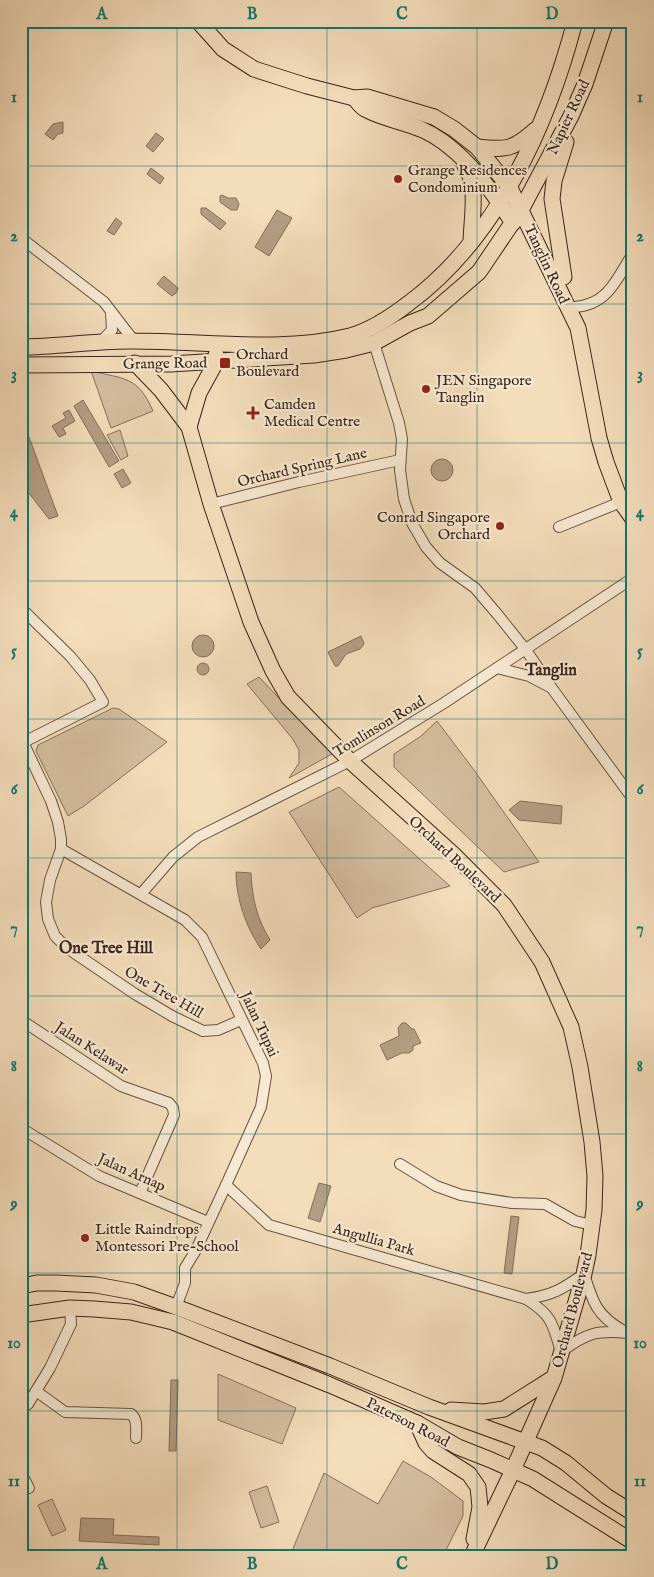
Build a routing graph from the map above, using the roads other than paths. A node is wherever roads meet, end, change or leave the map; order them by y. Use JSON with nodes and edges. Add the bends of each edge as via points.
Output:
{"nodes":[{"id":1,"x":198,"y":21,"type":"edge"},
{"id":2,"x":575,"y":21,"type":"edge"},
{"id":3,"x":606,"y":21,"type":"edge"},
{"id":4,"x":354,"y":98,"type":"junction"},
{"id":5,"x":572,"y":116,"type":"junction"},
{"id":6,"x":540,"y":126,"type":"junction"},
{"id":7,"x":477,"y":147,"type":"junction"},
{"id":8,"x":454,"y":151,"type":"junction"},
{"id":9,"x":510,"y":188,"type":"junction"},
{"id":10,"x":499,"y":202,"type":"junction"},
{"id":11,"x":520,"y":218,"type":"junction"},
{"id":12,"x":21,"y":238,"type":"edge"},
{"id":13,"x":470,"y":243,"type":"junction"},
{"id":14,"x":633,"y":253,"type":"edge"},
{"id":15,"x":564,"y":277,"type":"junction"},
{"id":16,"x":109,"y":307,"type":"junction"},
{"id":17,"x":574,"y":307,"type":"junction"},
{"id":18,"x":578,"y":328,"type":"junction"},
{"id":19,"x":134,"y":340,"type":"junction"},
{"id":20,"x":100,"y":343,"type":"junction"},
{"id":21,"x":216,"y":343,"type":"junction"},
{"id":22,"x":374,"y":343,"type":"junction"},
{"id":23,"x":21,"y":347,"type":"edge"},
{"id":24,"x":216,"y":362,"type":"junction"},
{"id":25,"x":134,"y":363,"type":"junction"},
{"id":26,"x":21,"y":365,"type":"edge"},
{"id":27,"x":189,"y":427,"type":"junction"},
{"id":28,"x":400,"y":460,"type":"junction"},
{"id":29,"x":621,"y":502,"type":"junction"},
{"id":30,"x":211,"y":504,"type":"junction"},
{"id":31,"x":633,"y":520,"type":"edge"},
{"id":32,"x":559,"y":527,"type":"dead end"},
{"id":33,"x":633,"y":578,"type":"edge"},
{"id":34,"x":21,"y":608,"type":"edge"},
{"id":35,"x":526,"y":650,"type":"junction"},
{"id":36,"x":497,"y":668,"type":"junction"},
{"id":37,"x":551,"y":687,"type":"junction"},
{"id":38,"x":22,"y":740,"type":"edge"},
{"id":39,"x":350,"y":761,"type":"junction"},
{"id":40,"x":633,"y":799,"type":"edge"},
{"id":41,"x":61,"y":849,"type":"junction"},
{"id":42,"x":141,"y":894,"type":"junction"},
{"id":43,"x":21,"y":1020,"type":"edge"},
{"id":44,"x":241,"y":1020,"type":"junction"},
{"id":45,"x":21,"y":1128,"type":"edge"},
{"id":46,"x":400,"y":1164,"type":"dead end"},
{"id":47,"x":226,"y":1185,"type":"junction"},
{"id":48,"x":140,"y":1193,"type":"junction"},
{"id":49,"x":208,"y":1222,"type":"junction"},
{"id":50,"x":592,"y":1225,"type":"junction"},
{"id":51,"x":584,"y":1274,"type":"junction"},
{"id":52,"x":21,"y":1286,"type":"edge"},
{"id":53,"x":526,"y":1299,"type":"junction"},
{"id":54,"x":176,"y":1307,"type":"junction"},
{"id":55,"x":70,"y":1308,"type":"junction"},
{"id":56,"x":94,"y":1309,"type":"junction"},
{"id":57,"x":21,"y":1315,"type":"edge"},
{"id":58,"x":71,"y":1324,"type":"junction"},
{"id":59,"x":631,"y":1333,"type":"edge"},
{"id":60,"x":561,"y":1352,"type":"junction"},
{"id":61,"x":554,"y":1378,"type":"junction"},
{"id":62,"x":36,"y":1392,"type":"junction"},
{"id":63,"x":430,"y":1407,"type":"junction"},
{"id":64,"x":21,"y":1410,"type":"edge"},
{"id":65,"x":417,"y":1423,"type":"junction"},
{"id":66,"x":136,"y":1438,"type":"dead end"},
{"id":67,"x":524,"y":1441,"type":"junction"},
{"id":68,"x":513,"y":1470,"type":"junction"},
{"id":69,"x":21,"y":1472,"type":"edge"},
{"id":70,"x":29,"y":1488,"type":"dead end"},
{"id":71,"x":633,"y":1513,"type":"edge"},
{"id":72,"x":633,"y":1542,"type":"edge"},
{"id":73,"x":471,"y":1556,"type":"edge"}],
"edges":[{"from":1,"to":4,"type":"main road","name":"Tanglin Road","via":[[223,49],[254,69]]},
{"from":2,"to":6,"type":"main road","name":"Napier Road"},
{"from":3,"to":5,"type":"main road","name":"Napier Road"},
{"from":4,"to":7,"type":"main road","name":"Tanglin Road","via":[[367,97],[434,117]]},
{"from":4,"to":8,"type":"main road","name":"Tanglin Road","via":[[364,108],[424,130]]},
{"from":5,"to":11,"type":"main road","name":"Napier Road"},
{"from":5,"to":15,"type":"main road","via":[[552,199]]},
{"from":6,"to":7,"type":"main road","via":[[508,148]]},
{"from":6,"to":9,"type":"main road","name":"Napier Road"},
{"from":7,"to":9,"type":"main road","name":"Tanglin Road"},
{"from":8,"to":10,"type":"main road","name":"Tanglin Road"},
{"from":8,"to":13,"type":"main road","via":[[468,171],[473,191]]},
{"from":9,"to":10,"type":"main road","name":"Grange Road"},
{"from":9,"to":11,"type":"main road","name":"Tanglin Road"},
{"from":10,"to":11,"type":"main road","name":"Tanglin Road"},
{"from":10,"to":13,"type":"main road","name":"Grange Road"},
{"from":11,"to":15,"type":"main road","via":[[550,244]]},
{"from":11,"to":18,"type":"main road","name":"Tanglin Road"},
{"from":11,"to":22,"type":"main road","name":"Grange Road","via":[[479,272],[452,296],[428,316]]},
{"from":12,"to":16,"type":"street"},
{"from":13,"to":21,"type":"main road","name":"Grange Road","via":[[419,296],[389,319],[351,336],[280,344]]},
{"from":14,"to":17,"type":"street","via":[[610,290],[587,306]]},
{"from":15,"to":17,"type":"main road"},
{"from":16,"to":19,"type":"street"},
{"from":16,"to":20,"type":"street","via":[[112,330]]},
{"from":17,"to":18,"type":"main road"},
{"from":18,"to":29,"type":"main road","name":"Tanglin Road","via":[[598,438]]},
{"from":19,"to":20,"type":"main road","name":"Grange Road"},
{"from":19,"to":21,"type":"main road","name":"Grange Road"},
{"from":20,"to":23,"type":"main road","name":"Grange Road"},
{"from":21,"to":24,"type":"main road"},
{"from":22,"to":24,"type":"main road","name":"Grange Road","via":[[314,356]]},
{"from":22,"to":28,"type":"street","via":[[399,423],[402,439]]},
{"from":24,"to":25,"type":"main road","name":"Grange Road"},
{"from":24,"to":27,"type":"main road","via":[[199,393]]},
{"from":25,"to":26,"type":"main road","name":"Grange Road"},
{"from":25,"to":27,"type":"main road","name":"Orchard Boulevard","via":[[165,395]]},
{"from":27,"to":30,"type":"main road","name":"Orchard Boulevard"},
{"from":28,"to":30,"type":"street","name":"Orchard Spring Lane"},
{"from":28,"to":35,"type":"street","via":[[404,499],[412,523],[426,547],[440,562],[475,588]]},
{"from":29,"to":31,"type":"main road","name":"Tanglin Road"},
{"from":29,"to":32,"type":"street"},
{"from":30,"to":39,"type":"main road","name":"Orchard Boulevard","via":[[251,622],[273,670],[288,697]]},
{"from":33,"to":35,"type":"street","name":"Tomlinson Road"},
{"from":34,"to":38,"type":"street","via":[[70,656],[103,702]]},
{"from":35,"to":36,"type":"street","name":"Tomlinson Road"},
{"from":35,"to":37,"type":"street"},
{"from":36,"to":37,"type":"street","via":[[529,676]]},
{"from":36,"to":39,"type":"street","name":"Tomlinson Road"},
{"from":37,"to":40,"type":"street"},
{"from":38,"to":41,"type":"street","name":"One Tree Hill","via":[[51,801],[58,822]]},
{"from":39,"to":42,"type":"street","name":"Tomlinson Road","via":[[198,836],[173,856]]},
{"from":39,"to":50,"type":"main road","name":"Orchard Boulevard","via":[[488,887],[542,962],[571,1028],[580,1067],[595,1176]]},
{"from":41,"to":42,"type":"street","name":"Jalan Tupai"},
{"from":41,"to":44,"type":"street","name":"One Tree Hill","via":[[46,902],[55,936],[67,948],[135,994],[203,1031],[218,1030]]},
{"from":42,"to":44,"type":"street","name":"Jalan Tupai","via":[[185,920],[202,937]]},
{"from":43,"to":48,"type":"street","name":"Jalan Kelawar","via":[[122,1086],[169,1103],[173,1108],[174,1115]]},
{"from":44,"to":47,"type":"street","name":"Jalan Tupai","via":[[263,1063],[266,1076],[261,1107]]},
{"from":45,"to":48,"type":"street","name":"Jalan Arnap","via":[[99,1176]]},
{"from":46,"to":50,"type":"street","via":[[436,1186],[461,1195],[544,1204],[575,1221]]},
{"from":47,"to":49,"type":"street","name":"Jalan Tupai"},
{"from":47,"to":53,"type":"street","name":"Angullia Park","via":[[269,1225]]},
{"from":48,"to":49,"type":"street","name":"Jalan Arnap"},
{"from":49,"to":54,"type":"street","name":"Jalan Tupai","via":[[186,1268],[185,1283]]},
{"from":50,"to":51,"type":"main road","name":"Orchard Boulevard"},
{"from":51,"to":53,"type":"street","name":"Angullia Park","via":[[557,1292]]},
{"from":51,"to":59,"type":"street","via":[[604,1318]]},
{"from":51,"to":60,"type":"main road","name":"Orchard Boulevard"},
{"from":52,"to":54,"type":"main road","name":"Paterson Road","via":[[56,1282],[96,1285],[134,1292]]},
{"from":53,"to":60,"type":"street","name":"Angullia Park","via":[[549,1316]]},
{"from":54,"to":63,"type":"main road","name":"Paterson Road"},
{"from":55,"to":56,"type":"main road","name":"Paterson Road"},
{"from":55,"to":57,"type":"main road","name":"Paterson Road"},
{"from":55,"to":58,"type":"street"},
{"from":56,"to":58,"type":"street","via":[[80,1315]]},
{"from":56,"to":65,"type":"main road","name":"Paterson Road","via":[[131,1312],[173,1322]]},
{"from":58,"to":62,"type":"street"},
{"from":59,"to":60,"type":"street","via":[[610,1331],[588,1335]]},
{"from":60,"to":61,"type":"main road","name":"Orchard Boulevard"},
{"from":61,"to":63,"type":"main road","via":[[504,1409],[484,1412]]},
{"from":61,"to":67,"type":"main road","name":"Orchard Boulevard"},
{"from":62,"to":64,"type":"street"},
{"from":62,"to":66,"type":"street","via":[[65,1412],[130,1414],[135,1420]]},
{"from":63,"to":67,"type":"main road","name":"Paterson Road"},
{"from":65,"to":68,"type":"main road","name":"Paterson Road","via":[[458,1447]]},
{"from":65,"to":73,"type":"main road","via":[[433,1451],[469,1474],[478,1487],[480,1507]]},
{"from":67,"to":68,"type":"main road","name":"Orchard Boulevard"},
{"from":67,"to":71,"type":"main road","name":"Paterson Road","via":[[566,1463],[606,1496]]},
{"from":68,"to":72,"type":"main road","name":"Paterson Road","via":[[533,1479]]},
{"from":68,"to":73,"type":"main road","name":"Orchard Boulevard"},
{"from":69,"to":70,"type":"street"}]}
